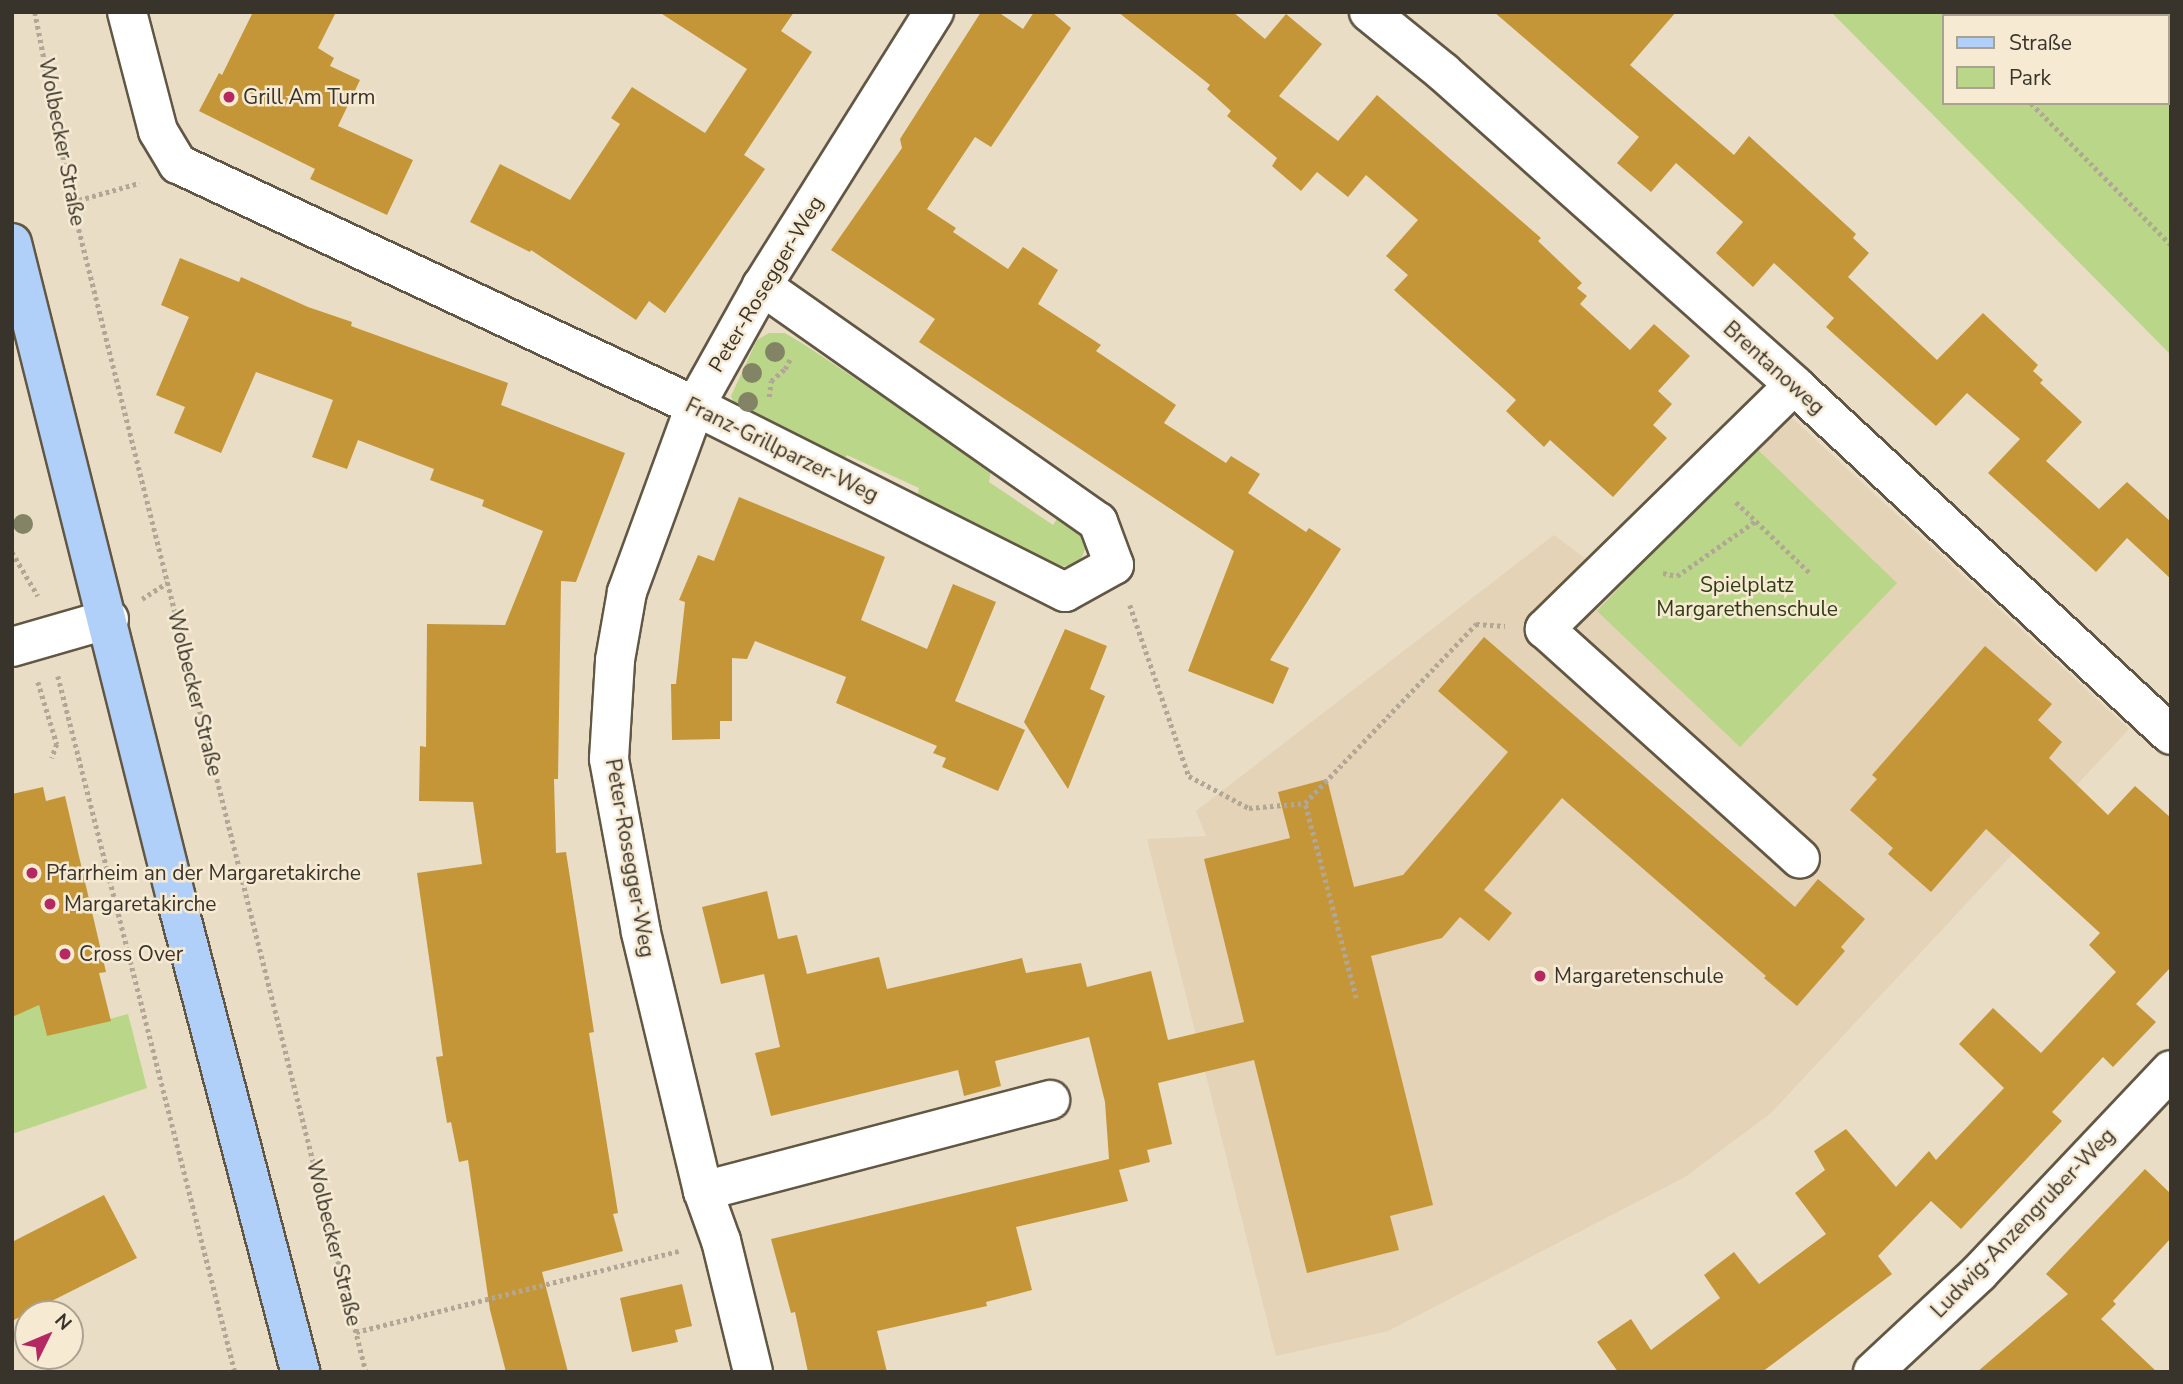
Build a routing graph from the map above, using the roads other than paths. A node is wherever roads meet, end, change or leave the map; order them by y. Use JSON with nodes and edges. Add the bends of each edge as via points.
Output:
{"nodes":[{"id":1,"x":127,"y":12,"type":"edge"},
{"id":2,"x":934,"y":12,"type":"edge"},
{"id":3,"x":1369,"y":12,"type":"edge"},
{"id":4,"x":12,"y":243,"type":"edge"},
{"id":5,"x":762,"y":286,"type":"junction"},
{"id":6,"x":1794,"y":385,"type":"junction"},
{"id":7,"x":695,"y":406,"type":"junction"},
{"id":8,"x":109,"y":619,"type":"junction"},
{"id":9,"x":23,"y":640,"type":"edge"},
{"id":10,"x":2171,"y":735,"type":"edge"},
{"id":11,"x":1800,"y":859,"type":"dead end"},
{"id":12,"x":2171,"y":1070,"type":"edge"},
{"id":13,"x":1050,"y":1100,"type":"dead end"},
{"id":14,"x":703,"y":1191,"type":"junction"},
{"id":15,"x":300,"y":1372,"type":"edge"},
{"id":16,"x":752,"y":1372,"type":"edge"},
{"id":17,"x":1873,"y":1372,"type":"edge"}],
"edges":[{"from":1,"to":7,"type":"street","name":"Franz-Grillparzer-Weg","via":[[158,131],[178,164]]},
{"from":2,"to":5,"type":"street","name":"Peter-Rosegger-Weg"},
{"from":3,"to":6,"type":"street","name":"Brentanoweg","via":[[1443,72]]},
{"from":4,"to":8,"type":"main road"},
{"from":5,"to":7,"type":"street","name":"Peter-Rosegger-Weg"},
{"from":5,"to":7,"type":"street","name":"Franz-Grillparzer-Weg","via":[[1098,522],[1114,565],[1065,592]]},
{"from":6,"to":10,"type":"street","name":"Brentanoweg"},
{"from":6,"to":11,"type":"street","via":[[1545,629]]},
{"from":7,"to":14,"type":"street","name":"Peter-Rosegger-Weg","via":[[627,592],[615,660],[609,759],[641,932]]},
{"from":8,"to":9,"type":"street"},
{"from":8,"to":15,"type":"main road","via":[[176,898]]},
{"from":12,"to":17,"type":"street","name":"Ludwig-Anzengruber-Weg","via":[[1979,1273]]},
{"from":13,"to":14,"type":"street"},
{"from":14,"to":16,"type":"street","name":"Peter-Rosegger-Weg","via":[[721,1241]]}]}
